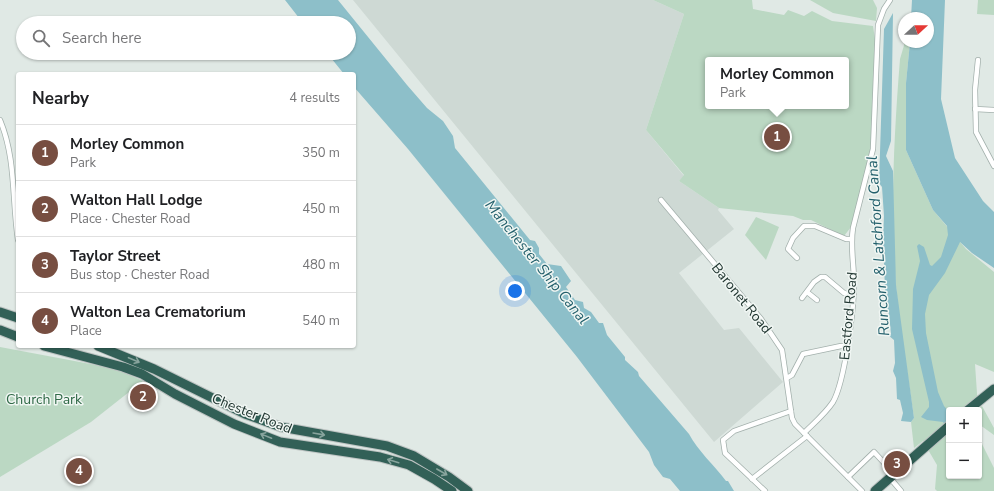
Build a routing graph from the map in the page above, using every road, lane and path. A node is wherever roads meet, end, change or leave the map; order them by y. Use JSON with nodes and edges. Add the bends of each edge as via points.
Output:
{"nodes":[{"id":1,"x":890,"y":0,"type":"edge"},
{"id":2,"x":978,"y":60,"type":"dead end"},
{"id":3,"x":975,"y":109,"type":"junction"},
{"id":4,"x":994,"y":110,"type":"edge"},
{"id":5,"x":0,"y":120,"type":"edge"},
{"id":6,"x":994,"y":166,"type":"edge"},
{"id":7,"x":661,"y":200,"type":"dead end"},
{"id":8,"x":16,"y":228,"type":"edge"},
{"id":9,"x":851,"y":239,"type":"junction"},
{"id":10,"x":797,"y":258,"type":"dead end"},
{"id":11,"x":806,"y":292,"type":"junction"},
{"id":12,"x":853,"y":296,"type":"junction"},
{"id":13,"x":802,"y":298,"type":"dead end"},
{"id":14,"x":816,"y":300,"type":"dead end"},
{"id":15,"x":0,"y":312,"type":"edge"},
{"id":16,"x":16,"y":317,"type":"edge"},
{"id":17,"x":0,"y":330,"type":"edge"},
{"id":18,"x":16,"y":336,"type":"edge"},
{"id":19,"x":847,"y":346,"type":"junction"},
{"id":20,"x":52,"y":348,"type":"edge"},
{"id":21,"x":103,"y":348,"type":"edge"},
{"id":22,"x":787,"y":378,"type":"junction"},
{"id":23,"x":994,"y":389,"type":"edge"},
{"id":24,"x":972,"y":407,"type":"edge"},
{"id":25,"x":791,"y":411,"type":"junction"},
{"id":26,"x":946,"y":429,"type":"edge"},
{"id":27,"x":805,"y":434,"type":"junction"},
{"id":28,"x":887,"y":466,"type":"dead end"},
{"id":29,"x":848,"y":477,"type":"junction"},
{"id":30,"x":890,"y":478,"type":"junction"},
{"id":31,"x":752,"y":479,"type":"junction"},
{"id":32,"x":452,"y":491,"type":"edge"},
{"id":33,"x":468,"y":491,"type":"edge"},
{"id":34,"x":765,"y":491,"type":"edge"},
{"id":35,"x":862,"y":491,"type":"edge"},
{"id":36,"x":875,"y":491,"type":"edge"},
{"id":37,"x":901,"y":491,"type":"edge"}],
"edges":[{"from":1,"to":9,"type":"street","name":"Eastford Road","via":[[878,25],[873,149]]},
{"from":2,"to":3,"type":"street"},
{"from":3,"to":4,"type":"street"},
{"from":3,"to":6,"type":"street","via":[[976,132]]},
{"from":5,"to":8,"type":"street","via":[[8,137]]},
{"from":7,"to":22,"type":"street","name":"Baronet Road","via":[[761,319],[782,350]]},
{"from":9,"to":10,"type":"street","via":[[815,226],[804,226],[793,238],[788,249]]},
{"from":9,"to":12,"type":"street","name":"Eastford Road"},
{"from":11,"to":12,"type":"street","via":[[818,278],[823,277],[844,293]]},
{"from":11,"to":13,"type":"street"},
{"from":11,"to":14,"type":"street"},
{"from":12,"to":19,"type":"street","name":"Eastford Road"},
{"from":15,"to":16,"type":"highway"},
{"from":17,"to":18,"type":"highway"},
{"from":19,"to":22,"type":"street","via":[[803,354],[792,375]]},
{"from":19,"to":27,"type":"street","name":"Eastford Road","via":[[843,371],[833,400]]},
{"from":32,"to":20,"type":"highway","name":"Chester Road","one_way":true,"via":[[409,465],[380,456],[280,442],[234,424],[142,374]]},
{"from":21,"to":33,"type":"highway","name":"Chester Road","one_way":true,"via":[[154,368],[245,414],[281,427],[388,446],[414,456]]},
{"from":22,"to":25,"type":"street","name":"Baronet Road"},
{"from":23,"to":24,"type":"highway"},
{"from":25,"to":27,"type":"street","via":[[796,424]]},
{"from":25,"to":31,"type":"street","via":[[734,432],[723,440],[725,453]]},
{"from":26,"to":30,"type":"highway"},
{"from":27,"to":29,"type":"street"},
{"from":27,"to":31,"type":"street","name":"Eastford Road"},
{"from":28,"to":29,"type":"street","via":[[874,452]]},
{"from":29,"to":35,"type":"street"},
{"from":30,"to":36,"type":"highway"},
{"from":30,"to":37,"type":"street"},
{"from":31,"to":34,"type":"street"}]}
